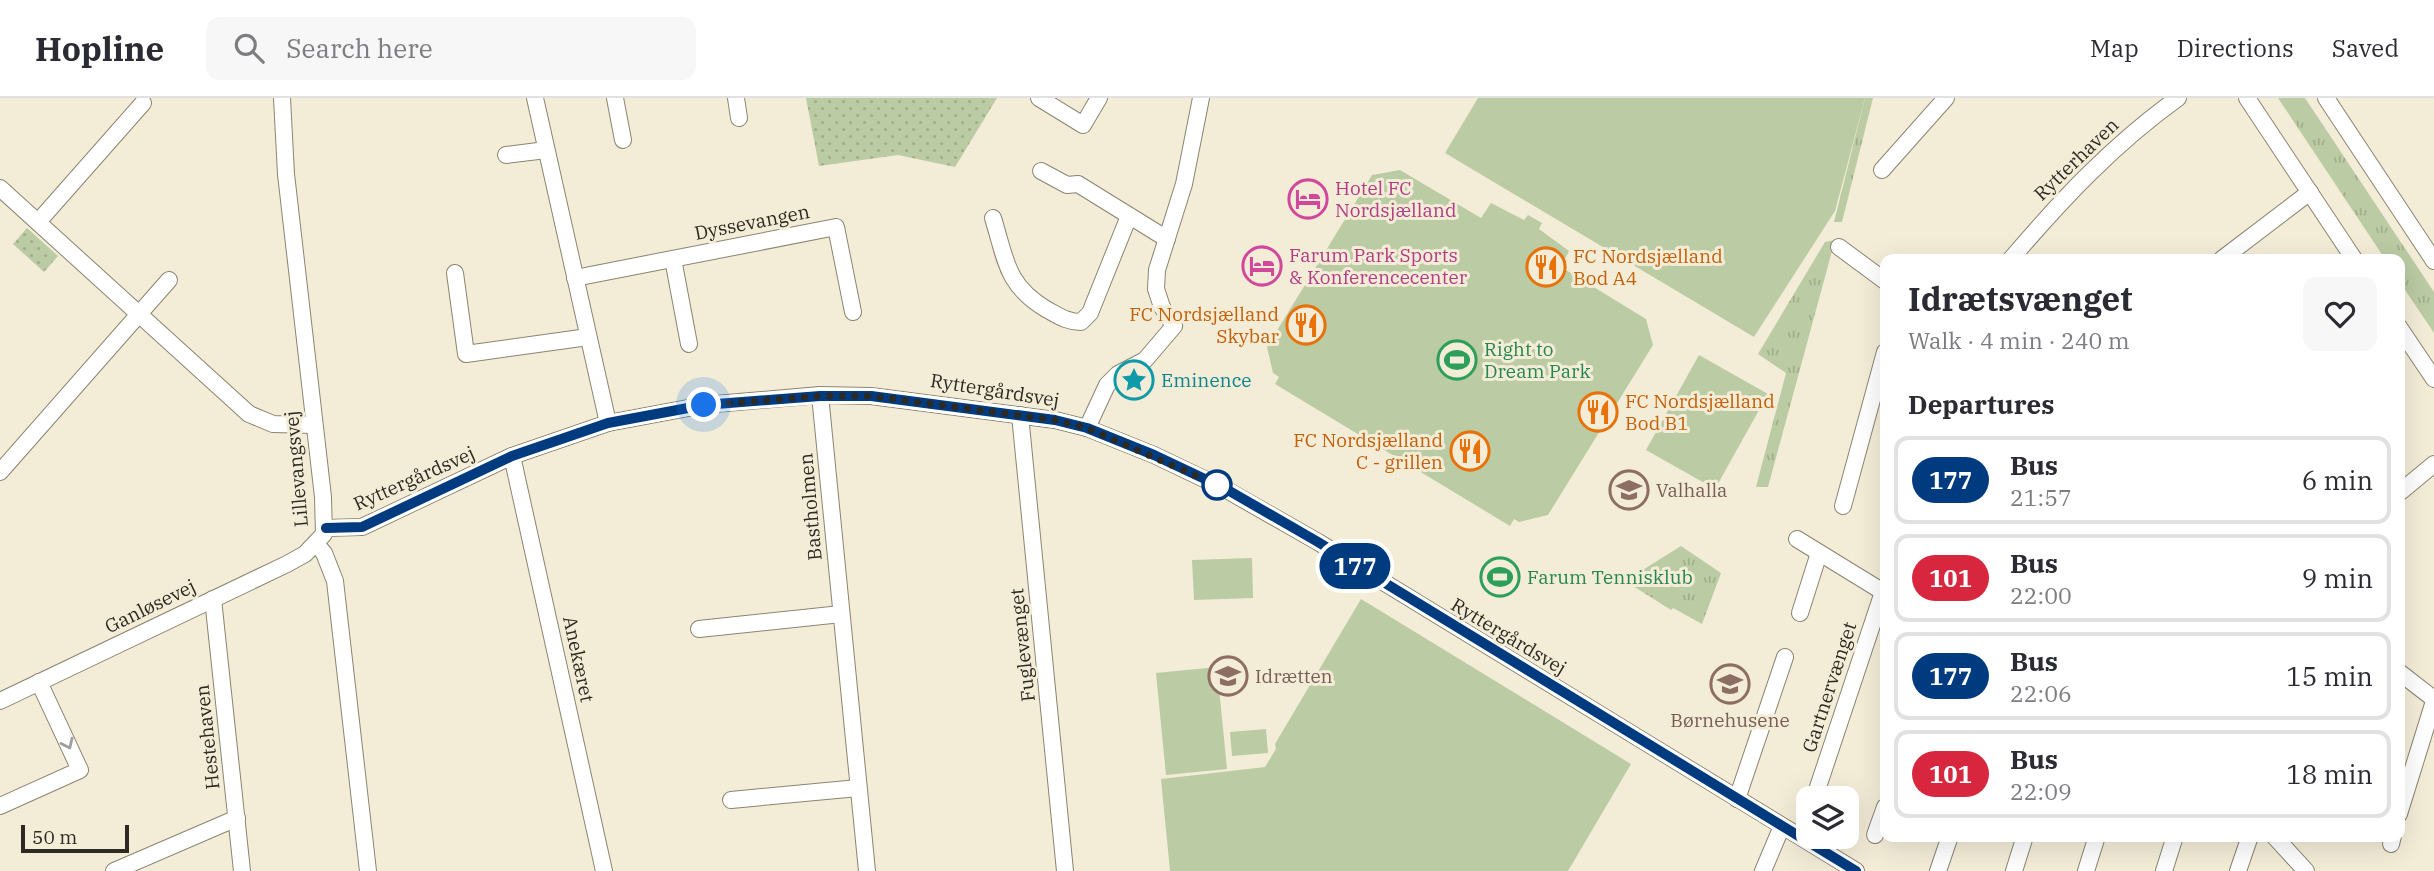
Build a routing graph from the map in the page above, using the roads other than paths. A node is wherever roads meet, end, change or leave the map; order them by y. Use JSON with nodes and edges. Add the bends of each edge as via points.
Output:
{"nodes":[{"id":1,"x":282,"y":98,"type":"edge"},
{"id":2,"x":535,"y":98,"type":"edge"},
{"id":3,"x":615,"y":98,"type":"edge"},
{"id":4,"x":736,"y":98,"type":"edge"},
{"id":5,"x":1039,"y":98,"type":"edge"},
{"id":6,"x":1099,"y":98,"type":"edge"},
{"id":7,"x":1201,"y":98,"type":"edge"},
{"id":8,"x":1946,"y":98,"type":"edge"},
{"id":9,"x":2178,"y":98,"type":"edge"},
{"id":10,"x":2248,"y":98,"type":"edge"},
{"id":11,"x":2326,"y":98,"type":"edge"},
{"id":12,"x":143,"y":103,"type":"dead end"},
{"id":13,"x":739,"y":118,"type":"dead end"},
{"id":14,"x":623,"y":140,"type":"dead end"},
{"id":15,"x":546,"y":150,"type":"junction"},
{"id":16,"x":506,"y":155,"type":"dead end"},
{"id":17,"x":1882,"y":170,"type":"dead end"},
{"id":18,"x":1041,"y":171,"type":"dead end"},
{"id":19,"x":0,"y":188,"type":"edge"},
{"id":20,"x":2309,"y":192,"type":"junction"},
{"id":21,"x":1129,"y":216,"type":"junction"},
{"id":22,"x":993,"y":218,"type":"dead end"},
{"id":23,"x":38,"y":222,"type":"junction"},
{"id":24,"x":1167,"y":239,"type":"junction"},
{"id":25,"x":1839,"y":247,"type":"dead end"},
{"id":26,"x":2015,"y":254,"type":"edge"},
{"id":27,"x":2228,"y":254,"type":"edge"},
{"id":28,"x":2351,"y":254,"type":"edge"},
{"id":29,"x":673,"y":259,"type":"junction"},
{"id":30,"x":2434,"y":261,"type":"edge"},
{"id":31,"x":455,"y":273,"type":"dead end"},
{"id":32,"x":1880,"y":277,"type":"edge"},
{"id":33,"x":575,"y":278,"type":"junction"},
{"id":34,"x":169,"y":281,"type":"dead end"},
{"id":35,"x":853,"y":312,"type":"dead end"},
{"id":36,"x":140,"y":313,"type":"junction"},
{"id":37,"x":2405,"y":336,"type":"edge"},
{"id":38,"x":588,"y":337,"type":"junction"},
{"id":39,"x":690,"y":344,"type":"dead end"},
{"id":40,"x":1880,"y":370,"type":"edge"},
{"id":41,"x":2434,"y":379,"type":"edge"},
{"id":42,"x":820,"y":396,"type":"junction"},
{"id":43,"x":1020,"y":415,"type":"junction"},
{"id":44,"x":608,"y":423,"type":"junction"},
{"id":45,"x":314,"y":425,"type":"junction"},
{"id":46,"x":1087,"y":428,"type":"junction"},
{"id":47,"x":512,"y":456,"type":"junction"},
{"id":48,"x":2434,"y":464,"type":"edge"},
{"id":49,"x":0,"y":472,"type":"edge"},
{"id":50,"x":2405,"y":488,"type":"edge"},
{"id":51,"x":1843,"y":506,"type":"dead end"},
{"id":52,"x":326,"y":528,"type":"junction"},
{"id":53,"x":1797,"y":539,"type":"dead end"},
{"id":54,"x":316,"y":544,"type":"junction"},
{"id":55,"x":1819,"y":553,"type":"junction"},
{"id":56,"x":1880,"y":590,"type":"edge"},
{"id":57,"x":213,"y":599,"type":"junction"},
{"id":58,"x":1880,"y":604,"type":"edge"},
{"id":59,"x":1800,"y":613,"type":"dead end"},
{"id":60,"x":841,"y":614,"type":"junction"},
{"id":61,"x":699,"y":629,"type":"dead end"},
{"id":62,"x":1785,"y":657,"type":"dead end"},
{"id":63,"x":2405,"y":678,"type":"edge"},
{"id":64,"x":39,"y":682,"type":"junction"},
{"id":65,"x":2434,"y":700,"type":"edge"},
{"id":66,"x":0,"y":701,"type":"edge"},
{"id":67,"x":1818,"y":786,"type":"edge"},
{"id":68,"x":858,"y":788,"type":"junction"},
{"id":69,"x":2405,"y":794,"type":"edge"},
{"id":70,"x":1737,"y":799,"type":"junction"},
{"id":71,"x":731,"y":800,"type":"dead end"},
{"id":72,"x":0,"y":806,"type":"edge"},
{"id":73,"x":237,"y":818,"type":"junction"},
{"id":74,"x":1880,"y":821,"type":"edge"},
{"id":75,"x":1782,"y":826,"type":"junction"},
{"id":76,"x":1875,"y":835,"type":"dead end"},
{"id":77,"x":1948,"y":842,"type":"edge"},
{"id":78,"x":2023,"y":842,"type":"edge"},
{"id":79,"x":2094,"y":842,"type":"edge"},
{"id":80,"x":2173,"y":842,"type":"edge"},
{"id":81,"x":2248,"y":842,"type":"edge"},
{"id":82,"x":2279,"y":842,"type":"edge"},
{"id":83,"x":114,"y":871,"type":"edge"},
{"id":84,"x":242,"y":871,"type":"edge"},
{"id":85,"x":369,"y":871,"type":"edge"},
{"id":86,"x":604,"y":871,"type":"edge"},
{"id":87,"x":867,"y":871,"type":"edge"},
{"id":88,"x":1065,"y":871,"type":"edge"},
{"id":89,"x":1763,"y":871,"type":"edge"},
{"id":90,"x":1856,"y":871,"type":"edge"},
{"id":91,"x":1938,"y":871,"type":"edge"},
{"id":92,"x":2014,"y":871,"type":"edge"},
{"id":93,"x":2086,"y":871,"type":"edge"},
{"id":94,"x":2164,"y":871,"type":"edge"},
{"id":95,"x":2238,"y":871,"type":"edge"},
{"id":96,"x":2306,"y":871,"type":"edge"}],
"edges":[{"from":1,"to":45,"type":"street","name":"Lillevangsvej"},
{"from":2,"to":15,"type":"street"},
{"from":3,"to":14,"type":"street"},
{"from":4,"to":13,"type":"street"},
{"from":5,"to":6,"type":"street","via":[[1083,125]]},
{"from":7,"to":24,"type":"street","via":[[1184,184]]},
{"from":8,"to":17,"type":"street"},
{"from":9,"to":26,"type":"street","name":"Rytterhaven","via":[[2106,156]]},
{"from":10,"to":20,"type":"street"},
{"from":11,"to":30,"type":"street"},
{"from":12,"to":23,"type":"street"},
{"from":15,"to":16,"type":"street"},
{"from":15,"to":33,"type":"street"},
{"from":18,"to":21,"type":"street","via":[[1067,185],[1078,184]]},
{"from":19,"to":23,"type":"street"},
{"from":20,"to":27,"type":"street"},
{"from":20,"to":28,"type":"street"},
{"from":21,"to":22,"type":"street","via":[[1090,313],[1082,322],[1069,322],[1020,291]]},
{"from":21,"to":24,"type":"street"},
{"from":23,"to":36,"type":"street"},
{"from":24,"to":46,"type":"street","via":[[1156,289],[1174,326],[1145,360],[1107,385]]},
{"from":25,"to":32,"type":"street"},
{"from":29,"to":33,"type":"street","name":"Dyssevangen"},
{"from":29,"to":35,"type":"street","name":"Dyssevangen","via":[[836,227]]},
{"from":29,"to":39,"type":"street","name":"Dyssevangen"},
{"from":31,"to":38,"type":"street","via":[[466,354]]},
{"from":33,"to":38,"type":"street"},
{"from":34,"to":36,"type":"street"},
{"from":36,"to":45,"type":"street","via":[[249,414],[274,424]]},
{"from":36,"to":49,"type":"street"},
{"from":37,"to":41,"type":"street"},
{"from":38,"to":44,"type":"street"},
{"from":40,"to":51,"type":"street"},
{"from":42,"to":43,"type":"street","name":"Ryttergårdsvej","via":[[917,400]]},
{"from":42,"to":44,"type":"street","name":"Ryttergårdsvej","via":[[704,405]]},
{"from":42,"to":60,"type":"street","name":"Bastholmen"},
{"from":43,"to":46,"type":"street","name":"Ryttergårdsvej"},
{"from":43,"to":88,"type":"street","name":"Fuglevænget"},
{"from":44,"to":47,"type":"street","name":"Ryttergårdsvej"},
{"from":45,"to":52,"type":"street","name":"Lillevangsvej"},
{"from":46,"to":70,"type":"street","name":"Ryttergårdsvej","via":[[1154,455],[1249,503]]},
{"from":47,"to":52,"type":"street","name":"Ryttergårdsvej","via":[[362,527]]},
{"from":47,"to":86,"type":"street","name":"Anekæret"},
{"from":48,"to":50,"type":"street"},
{"from":52,"to":54,"type":"street","name":"Lillevangsvej"},
{"from":53,"to":55,"type":"street","name":"Gartnervænget"},
{"from":54,"to":57,"type":"street","name":"Ganløsevej","via":[[287,564]]},
{"from":54,"to":85,"type":"street","name":"Lillevangsvej","via":[[335,581]]},
{"from":55,"to":56,"type":"street","name":"Gartnervænget"},
{"from":55,"to":59,"type":"street"},
{"from":57,"to":64,"type":"street","name":"Ganløsevej"},
{"from":57,"to":73,"type":"street","name":"Hestehaven"},
{"from":58,"to":67,"type":"street","name":"Gartnervænget"},
{"from":60,"to":61,"type":"street"},
{"from":60,"to":68,"type":"street","name":"Bastholmen"},
{"from":62,"to":70,"type":"street"},
{"from":63,"to":65,"type":"street"},
{"from":64,"to":66,"type":"street","name":"Ganløsevej"},
{"from":64,"to":72,"type":"street","one_way":true,"via":[[80,770]]},
{"from":65,"to":69,"type":"street"},
{"from":68,"to":71,"type":"street"},
{"from":68,"to":87,"type":"street","name":"Bastholmen"},
{"from":70,"to":75,"type":"street","name":"Ryttergårdsvej"},
{"from":73,"to":83,"type":"street"},
{"from":73,"to":84,"type":"street","name":"Hestehaven"},
{"from":74,"to":76,"type":"street"},
{"from":75,"to":89,"type":"street"},
{"from":75,"to":90,"type":"street","name":"Ryttergårdsvej"},
{"from":77,"to":91,"type":"street"},
{"from":78,"to":92,"type":"street"},
{"from":79,"to":93,"type":"street"},
{"from":80,"to":94,"type":"street"},
{"from":81,"to":95,"type":"street"},
{"from":82,"to":96,"type":"street"}]}
